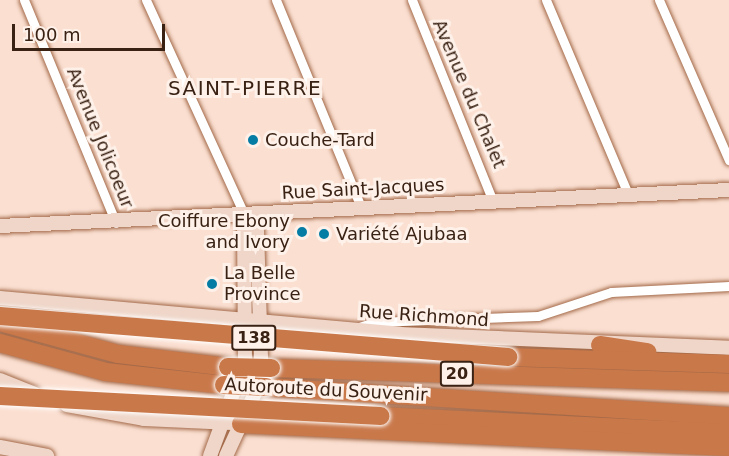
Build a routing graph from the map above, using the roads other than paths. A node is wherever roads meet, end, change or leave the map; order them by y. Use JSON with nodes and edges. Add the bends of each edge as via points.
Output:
{"nodes":[{"id":1,"x":24,"y":0,"type":"edge"},
{"id":2,"x":146,"y":0,"type":"edge"},
{"id":3,"x":276,"y":0,"type":"edge"},
{"id":4,"x":412,"y":0,"type":"edge"},
{"id":5,"x":546,"y":0,"type":"edge"},
{"id":6,"x":659,"y":0,"type":"edge"},
{"id":7,"x":729,"y":160,"type":"edge"},
{"id":8,"x":729,"y":190,"type":"edge"},
{"id":9,"x":628,"y":194,"type":"junction"},
{"id":10,"x":493,"y":201,"type":"junction"},
{"id":11,"x":361,"y":207,"type":"junction"},
{"id":12,"x":244,"y":214,"type":"junction"},
{"id":13,"x":117,"y":223,"type":"junction"},
{"id":14,"x":0,"y":226,"type":"edge"},
{"id":15,"x":729,"y":286,"type":"edge"},
{"id":16,"x":0,"y":298,"type":"edge"},
{"id":17,"x":0,"y":316,"type":"edge"},
{"id":18,"x":246,"y":320,"type":"junction"},
{"id":19,"x":260,"y":321,"type":"junction"},
{"id":20,"x":0,"y":322,"type":"edge"},
{"id":21,"x":352,"y":329,"type":"junction"},
{"id":22,"x":0,"y":343,"type":"edge"},
{"id":23,"x":600,"y":345,"type":"junction"},
{"id":24,"x":729,"y":348,"type":"edge"},
{"id":25,"x":729,"y":363,"type":"edge"},
{"id":26,"x":0,"y":381,"type":"edge"},
{"id":27,"x":729,"y":382,"type":"edge"},
{"id":28,"x":0,"y":396,"type":"edge"},
{"id":29,"x":729,"y":416,"type":"edge"},
{"id":30,"x":233,"y":423,"type":"junction"},
{"id":31,"x":729,"y":433,"type":"edge"},
{"id":32,"x":0,"y":447,"type":"edge"},
{"id":33,"x":729,"y":447,"type":"edge"},
{"id":34,"x":46,"y":456,"type":"edge"},
{"id":35,"x":210,"y":456,"type":"edge"},
{"id":36,"x":226,"y":456,"type":"edge"}],
"edges":[{"from":1,"to":13,"type":"street","name":"Avenue Jolicoeur"},
{"from":2,"to":12,"type":"street"},
{"from":3,"to":11,"type":"street"},
{"from":4,"to":10,"type":"street","name":"Avenue du Chalet"},
{"from":5,"to":9,"type":"street"},
{"from":6,"to":7,"type":"street"},
{"from":8,"to":9,"type":"main road","name":"Rue Saint-Jacques"},
{"from":9,"to":10,"type":"main road","name":"Rue Saint-Jacques"},
{"from":10,"to":11,"type":"main road","name":"Rue Saint-Jacques"},
{"from":11,"to":12,"type":"main road","name":"Rue Saint-Jacques"},
{"from":12,"to":13,"type":"main road","name":"Rue Saint-Jacques"},
{"from":12,"to":18,"type":"main road"},
{"from":12,"to":19,"type":"main road","via":[[257,231]]},
{"from":13,"to":14,"type":"main road","name":"Rue Saint-Jacques"},
{"from":15,"to":21,"type":"street","via":[[615,291],[545,315],[375,322]]},
{"from":16,"to":18,"type":"main road","name":"Rue Richmond"},
{"from":17,"to":25,"type":"highway","number":"138","bridge":true,"via":[[508,357]]},
{"from":18,"to":19,"type":"main road","name":"Rue Richmond"},
{"from":18,"to":30,"type":"main road"},
{"from":19,"to":21,"type":"main road","name":"Rue Richmond"},
{"from":19,"to":30,"type":"main road","via":[[258,383]]},
{"from":20,"to":27,"type":"highway","name":"Autoroute du Souvenir","number":"20","bridge":true,"via":[[118,354],[228,367]]},
{"from":21,"to":23,"type":"main road","name":"Rue Richmond"},
{"from":22,"to":29,"type":"highway","name":"Autoroute du Souvenir","number":"20","bridge":true,"via":[[106,372],[224,385]]},
{"from":23,"to":24,"type":"main road","name":"Rue Richmond","via":[[652,341]]},
{"from":23,"to":25,"type":"highway"},
{"from":26,"to":30,"type":"main road","via":[[102,413]]},
{"from":28,"to":31,"type":"highway","bridge":true},
{"from":30,"to":33,"type":"highway"},
{"from":30,"to":35,"type":"main road"},
{"from":30,"to":36,"type":"main road"},
{"from":32,"to":34,"type":"main road"}]}
